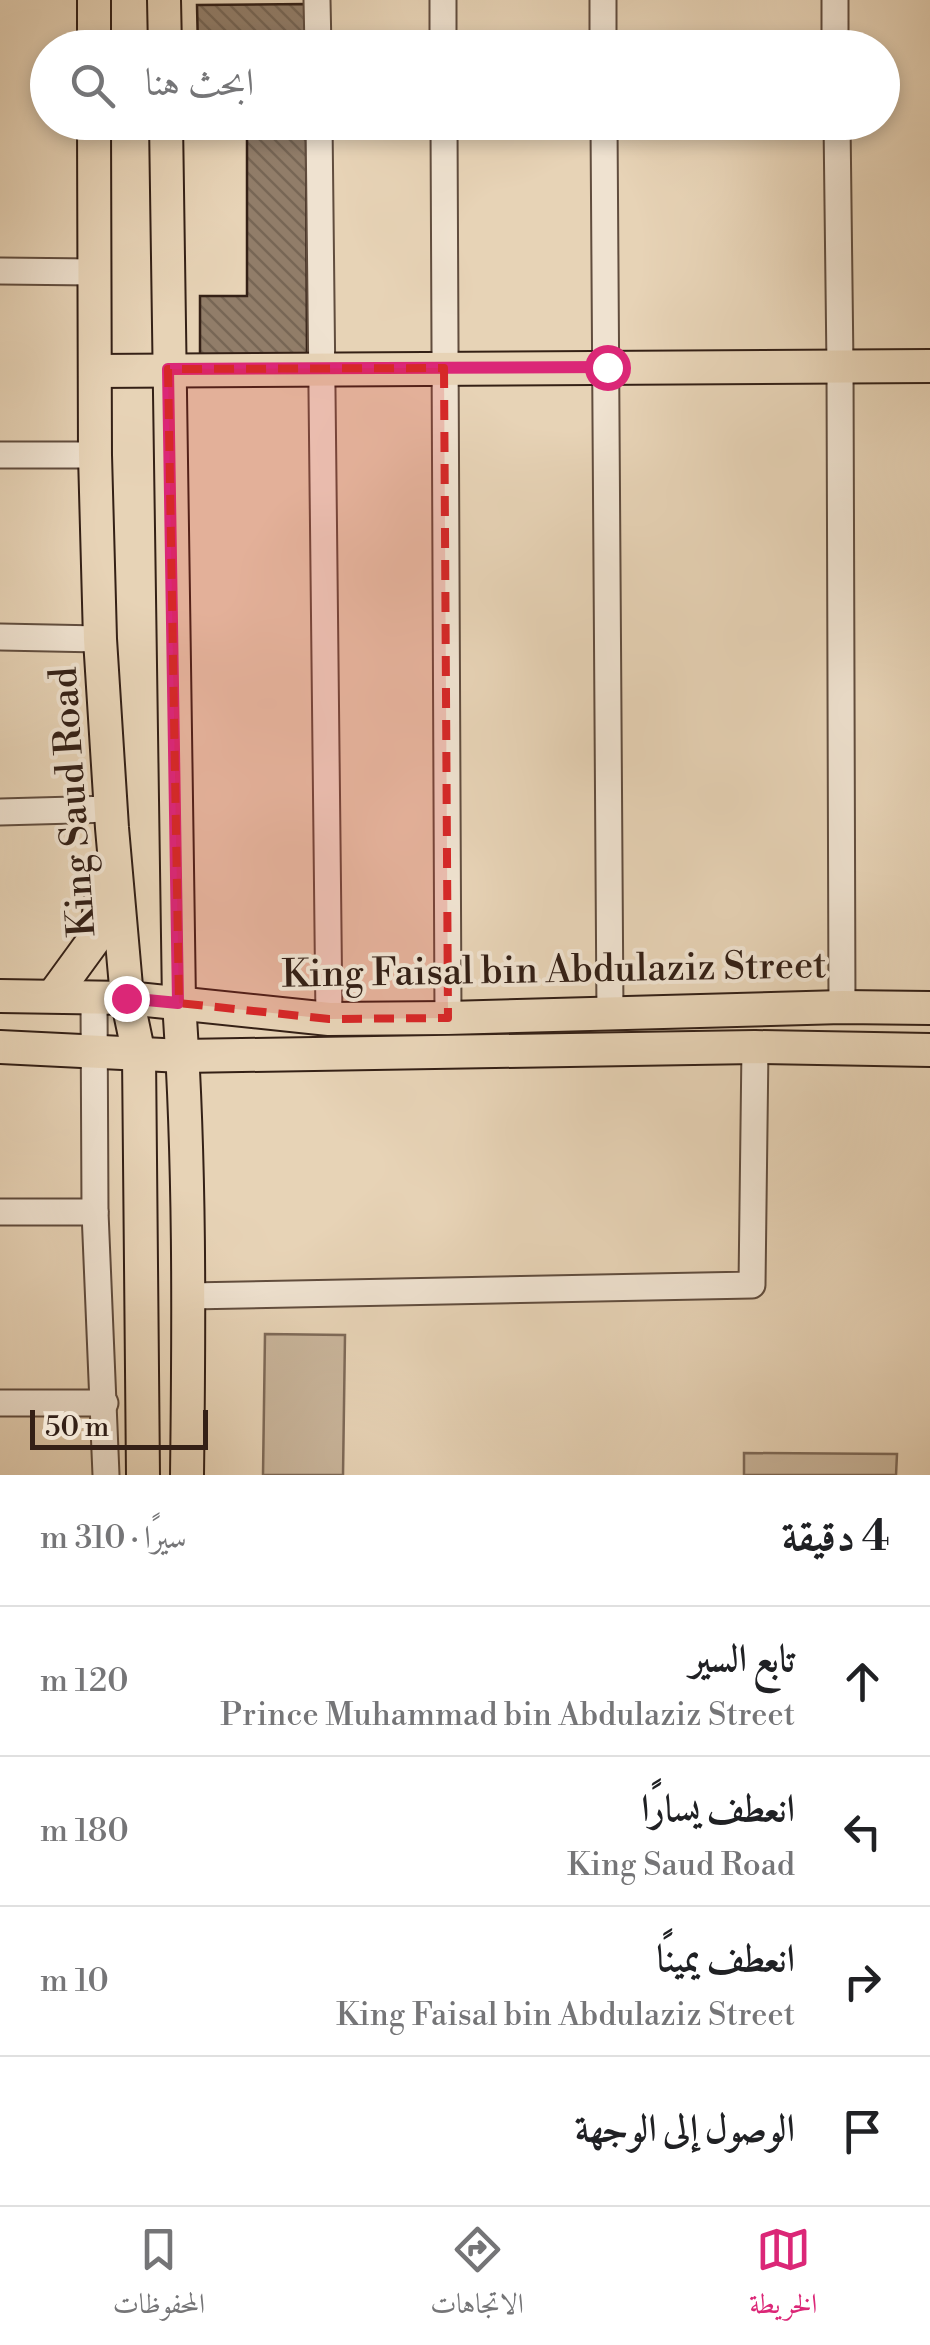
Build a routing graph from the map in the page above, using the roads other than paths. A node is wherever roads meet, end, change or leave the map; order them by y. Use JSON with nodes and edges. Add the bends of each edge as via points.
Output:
{"nodes":[{"id":1,"x":94,"y":0,"type":"edge"},
{"id":2,"x":164,"y":0,"type":"edge"},
{"id":3,"x":317,"y":0,"type":"edge"},
{"id":4,"x":443,"y":0,"type":"edge"},
{"id":5,"x":603,"y":0,"type":"edge"},
{"id":6,"x":834,"y":0,"type":"edge"},
{"id":7,"x":94,"y":30,"type":"edge"},
{"id":8,"x":165,"y":30,"type":"edge"},
{"id":9,"x":318,"y":30,"type":"edge"},
{"id":10,"x":443,"y":30,"type":"edge"},
{"id":11,"x":603,"y":30,"type":"edge"},
{"id":12,"x":835,"y":30,"type":"edge"},
{"id":13,"x":94,"y":140,"type":"edge"},
{"id":14,"x":166,"y":140,"type":"edge"},
{"id":15,"x":318,"y":140,"type":"edge"},
{"id":16,"x":444,"y":140,"type":"edge"},
{"id":17,"x":604,"y":140,"type":"edge"},
{"id":18,"x":836,"y":140,"type":"edge"},
{"id":19,"x":0,"y":271,"type":"edge"},
{"id":20,"x":94,"y":272,"type":"junction"},
{"id":21,"x":840,"y":366,"type":"junction"},
{"id":22,"x":930,"y":366,"type":"edge"},
{"id":23,"x":607,"y":367,"type":"junction"},
{"id":24,"x":322,"y":368,"type":"junction"},
{"id":25,"x":444,"y":368,"type":"junction"},
{"id":26,"x":168,"y":369,"type":"junction"},
{"id":27,"x":95,"y":371,"type":"junction"},
{"id":28,"x":0,"y":454,"type":"edge"},
{"id":29,"x":95,"y":454,"type":"junction"},
{"id":30,"x":0,"y":637,"type":"edge"},
{"id":31,"x":100,"y":638,"type":"junction"},
{"id":32,"x":0,"y":812,"type":"edge"},
{"id":33,"x":111,"y":818,"type":"junction"},
{"id":34,"x":0,"y":996,"type":"edge"},
{"id":35,"x":54,"y":996,"type":"junction"},
{"id":36,"x":110,"y":998,"type":"junction"},
{"id":37,"x":178,"y":1003,"type":"junction"},
{"id":38,"x":842,"y":1007,"type":"junction"},
{"id":39,"x":930,"y":1008,"type":"edge"},
{"id":40,"x":610,"y":1014,"type":"junction"},
{"id":41,"x":448,"y":1018,"type":"junction"},
{"id":42,"x":329,"y":1019,"type":"junction"},
{"id":43,"x":0,"y":1047,"type":"edge"},
{"id":44,"x":755,"y":1047,"type":"junction"},
{"id":45,"x":930,"y":1050,"type":"edge"},
{"id":46,"x":94,"y":1051,"type":"junction"},
{"id":47,"x":139,"y":1055,"type":"junction"},
{"id":48,"x":182,"y":1056,"type":"junction"},
{"id":49,"x":0,"y":1212,"type":"edge"},
{"id":50,"x":95,"y":1212,"type":"junction"},
{"id":51,"x":190,"y":1296,"type":"junction"},
{"id":52,"x":0,"y":1403,"type":"edge"},
{"id":53,"x":105,"y":1403,"type":"junction"},
{"id":54,"x":106,"y":1475,"type":"edge"},
{"id":55,"x":143,"y":1475,"type":"edge"},
{"id":56,"x":187,"y":1475,"type":"edge"}],
"edges":[{"from":1,"to":7,"type":"main road"},
{"from":2,"to":8,"type":"main road"},
{"from":3,"to":9,"type":"street"},
{"from":4,"to":10,"type":"street"},
{"from":5,"to":11,"type":"street"},
{"from":6,"to":12,"type":"street"},
{"from":13,"to":20,"type":"main road","name":"King Saud Road"},
{"from":14,"to":26,"type":"main road"},
{"from":15,"to":24,"type":"street"},
{"from":16,"to":25,"type":"street"},
{"from":17,"to":23,"type":"street"},
{"from":18,"to":21,"type":"street"},
{"from":19,"to":20,"type":"street"},
{"from":20,"to":27,"type":"main road","name":"King Saud Road"},
{"from":21,"to":22,"type":"main road"},
{"from":21,"to":23,"type":"main road"},
{"from":21,"to":38,"type":"street"},
{"from":23,"to":25,"type":"main road"},
{"from":23,"to":40,"type":"street"},
{"from":24,"to":25,"type":"main road"},
{"from":24,"to":26,"type":"main road"},
{"from":24,"to":42,"type":"street"},
{"from":25,"to":41,"type":"street"},
{"from":26,"to":27,"type":"main road"},
{"from":26,"to":37,"type":"main road"},
{"from":27,"to":29,"type":"main road","name":"King Saud Road"},
{"from":28,"to":29,"type":"street"},
{"from":29,"to":31,"type":"main road","name":"King Saud Road"},
{"from":30,"to":31,"type":"street"},
{"from":31,"to":33,"type":"main road","name":"King Saud Road"},
{"from":32,"to":33,"type":"street"},
{"from":33,"to":35,"type":"main road","via":[[96,937]]},
{"from":33,"to":36,"type":"main road","name":"King Saud Road"},
{"from":34,"to":35,"type":"main road","name":"King Faisal bin Abdulaziz Street"},
{"from":35,"to":36,"type":"main road","name":"King Faisal bin Abdulaziz Street"},
{"from":36,"to":37,"type":"main road","name":"King Faisal bin Abdulaziz Street"},
{"from":36,"to":46,"type":"street"},
{"from":36,"to":47,"type":"main road","name":"King Saud Road"},
{"from":37,"to":42,"type":"main road","name":"King Faisal bin Abdulaziz Street"},
{"from":37,"to":48,"type":"main road"},
{"from":38,"to":39,"type":"main road","name":"King Faisal bin Abdulaziz Street"},
{"from":38,"to":40,"type":"main road","name":"King Faisal bin Abdulaziz Street"},
{"from":40,"to":41,"type":"main road","name":"King Faisal bin Abdulaziz Street"},
{"from":41,"to":42,"type":"main road","name":"King Faisal bin Abdulaziz Street"},
{"from":43,"to":46,"type":"main road"},
{"from":44,"to":45,"type":"main road"},
{"from":44,"to":48,"type":"main road"},
{"from":44,"to":51,"type":"street","via":[[752,1285]]},
{"from":46,"to":47,"type":"main road"},
{"from":46,"to":50,"type":"street"},
{"from":47,"to":48,"type":"main road"},
{"from":47,"to":55,"type":"main road","name":"King Saud Road"},
{"from":48,"to":51,"type":"main road"},
{"from":49,"to":50,"type":"street"},
{"from":50,"to":53,"type":"street"},
{"from":51,"to":56,"type":"main road"},
{"from":52,"to":53,"type":"street"},
{"from":53,"to":54,"type":"street"}]}
